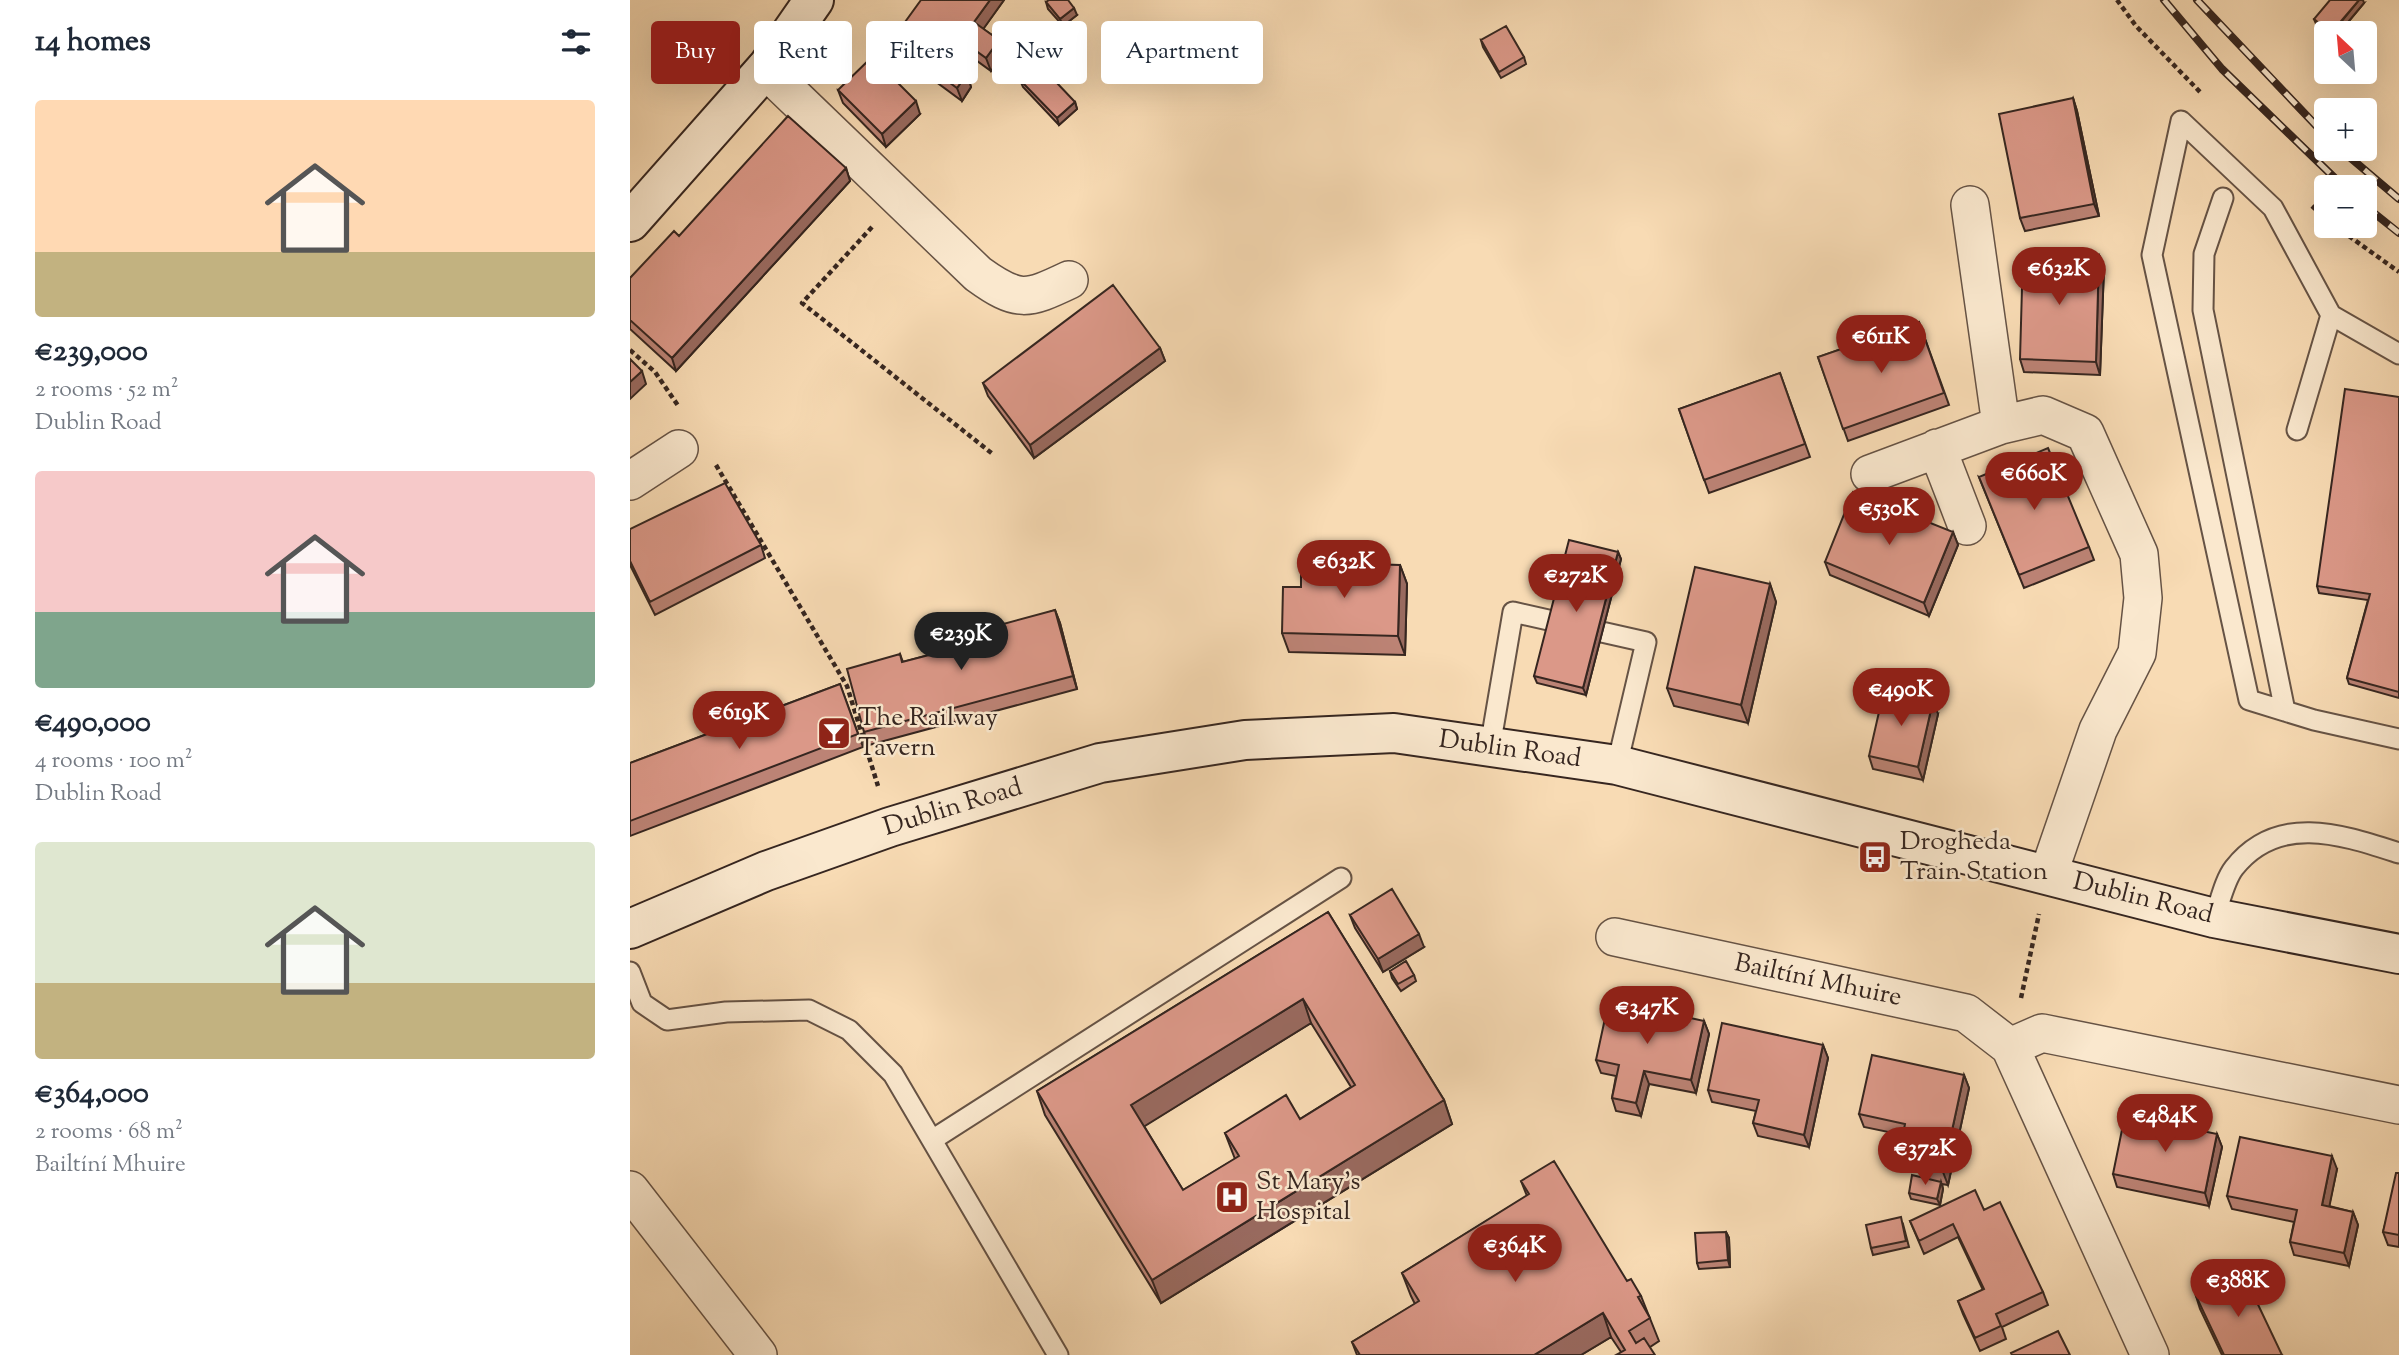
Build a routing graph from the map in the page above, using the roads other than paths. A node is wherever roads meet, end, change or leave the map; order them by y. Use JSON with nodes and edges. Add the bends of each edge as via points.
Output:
{"nodes":[{"id":1,"x":814,"y":0,"type":"edge"},
{"id":2,"x":799,"y":21,"type":"edge"},
{"id":3,"x":754,"y":81,"type":"edge"},
{"id":4,"x":780,"y":84,"type":"edge"},
{"id":5,"x":2223,"y":198,"type":"dead end"},
{"id":6,"x":1970,"y":205,"type":"dead end"},
{"id":7,"x":630,"y":222,"type":"edge"},
{"id":8,"x":1069,"y":280,"type":"dead end"},
{"id":9,"x":2331,"y":315,"type":"junction"},
{"id":10,"x":2399,"y":354,"type":"edge"},
{"id":11,"x":2001,"y":425,"type":"junction"},
{"id":12,"x":2297,"y":430,"type":"dead end"},
{"id":13,"x":682,"y":432,"type":"road end"},
{"id":14,"x":1937,"y":448,"type":"junction"},
{"id":15,"x":1870,"y":474,"type":"dead end"},
{"id":16,"x":630,"y":481,"type":"edge"},
{"id":17,"x":1967,"y":526,"type":"dead end"},
{"id":18,"x":2285,"y":711,"type":"junction"},
{"id":19,"x":2399,"y":739,"type":"edge"},
{"id":20,"x":1490,"y":747,"type":"junction"},
{"id":21,"x":1618,"y":765,"type":"junction"},
{"id":22,"x":2399,"y":853,"type":"edge"},
{"id":23,"x":2048,"y":875,"type":"junction"},
{"id":24,"x":1341,"y":878,"type":"dead end"},
{"id":25,"x":2214,"y":918,"type":"junction"},
{"id":26,"x":630,"y":929,"type":"edge"},
{"id":27,"x":1615,"y":937,"type":"dead end"},
{"id":28,"x":2399,"y":954,"type":"edge"},
{"id":29,"x":630,"y":972,"type":"edge"},
{"id":30,"x":2010,"y":1047,"type":"junction"},
{"id":31,"x":2399,"y":1105,"type":"edge"},
{"id":32,"x":932,"y":1140,"type":"junction"},
{"id":33,"x":630,"y":1190,"type":"edge"},
{"id":34,"x":630,"y":1223,"type":"edge"},
{"id":35,"x":678,"y":1253,"type":"junction"},
{"id":36,"x":758,"y":1355,"type":"edge"},
{"id":37,"x":1058,"y":1355,"type":"edge"},
{"id":38,"x":2150,"y":1355,"type":"edge"}],
"edges":[{"from":1,"to":2,"type":"main road"},
{"from":3,"to":7,"type":"main road"},
{"from":4,"to":8,"type":"street","via":[[1002,292],[1033,297]]},
{"from":5,"to":18,"type":"lane","via":[[2204,254],[2203,310]]},
{"from":6,"to":11,"type":"street"},
{"from":9,"to":10,"type":"lane"},
{"from":9,"to":12,"type":"lane"},
{"from":9,"to":18,"type":"lane","via":[[2273,208],[2181,121],[2152,255],[2249,700]]},
{"from":11,"to":14,"type":"street"},
{"from":11,"to":23,"type":"street","via":[[2043,415],[2085,433],[2139,554],[2143,598],[2137,653],[2098,730]]},
{"from":13,"to":16,"type":"street"},
{"from":14,"to":15,"type":"street"},
{"from":14,"to":17,"type":"street"},
{"from":18,"to":19,"type":"lane"},
{"from":20,"to":21,"type":"main road","name":"Dublin Road"},
{"from":20,"to":21,"type":"lane","via":[[1513,612],[1646,642]]},
{"from":20,"to":26,"type":"main road","name":"Dublin Road","via":[[1394,733],[1245,740],[1100,763],[890,827],[766,871]]},
{"from":21,"to":23,"type":"main road","name":"Dublin Road"},
{"from":22,"to":25,"type":"lane","via":[[2358,839],[2303,830],[2260,845],[2233,869]]},
{"from":23,"to":25,"type":"main road","name":"Dublin Road"},
{"from":24,"to":32,"type":"lane"},
{"from":25,"to":28,"type":"main road","name":"Dublin Road"},
{"from":27,"to":30,"type":"street","name":"Bailtíní Mhuire","via":[[1966,1013]]},
{"from":29,"to":32,"type":"lane","via":[[642,1003],[667,1020],[726,1012],[808,1010],[849,1030],[893,1074]]},
{"from":30,"to":31,"type":"street","via":[[2042,1033]]},
{"from":30,"to":38,"type":"street","name":"Bailtíní Mhuire"},
{"from":32,"to":37,"type":"lane"},
{"from":33,"to":35,"type":"street"},
{"from":34,"to":35,"type":"street"},
{"from":35,"to":36,"type":"street"}]}
